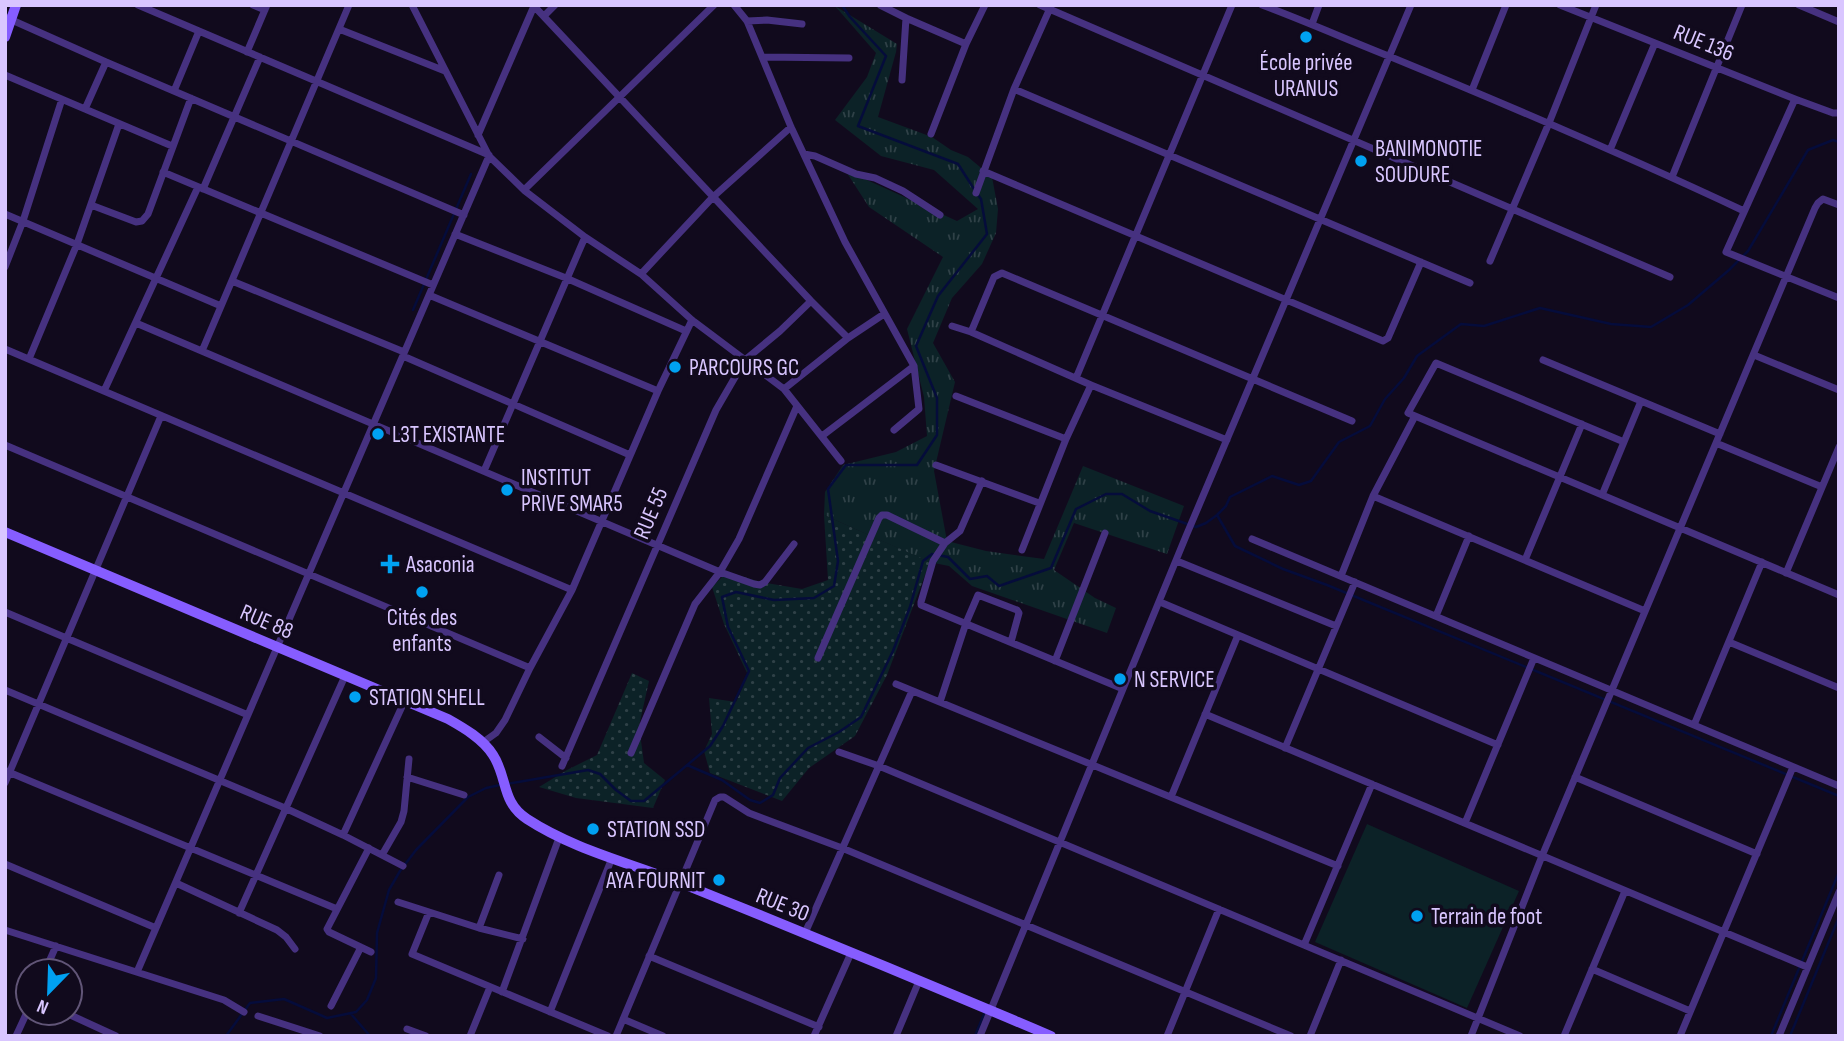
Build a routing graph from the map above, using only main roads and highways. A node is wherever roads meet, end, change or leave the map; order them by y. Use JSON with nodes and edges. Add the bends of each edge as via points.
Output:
{"nodes":[{"id":1,"x":16,"y":5,"type":"edge"},
{"id":2,"x":8,"y":18,"type":"edge"},
{"id":3,"x":5,"y":37,"type":"edge"},
{"id":4,"x":5,"y":532,"type":"edge"},
{"id":5,"x":508,"y":799,"type":"joint"},
{"id":6,"x":1051,"y":1036,"type":"edge"}],
"edges":[{"from":1,"to":2,"type":"main road"},
{"from":2,"to":3,"type":"main road"},
{"from":4,"to":5,"type":"main road","name":"RUE 88","via":[[448,719],[493,755]]},
{"from":5,"to":6,"type":"main road","name":"RUE 30","via":[[524,818],[559,838],[680,882]]}]}
